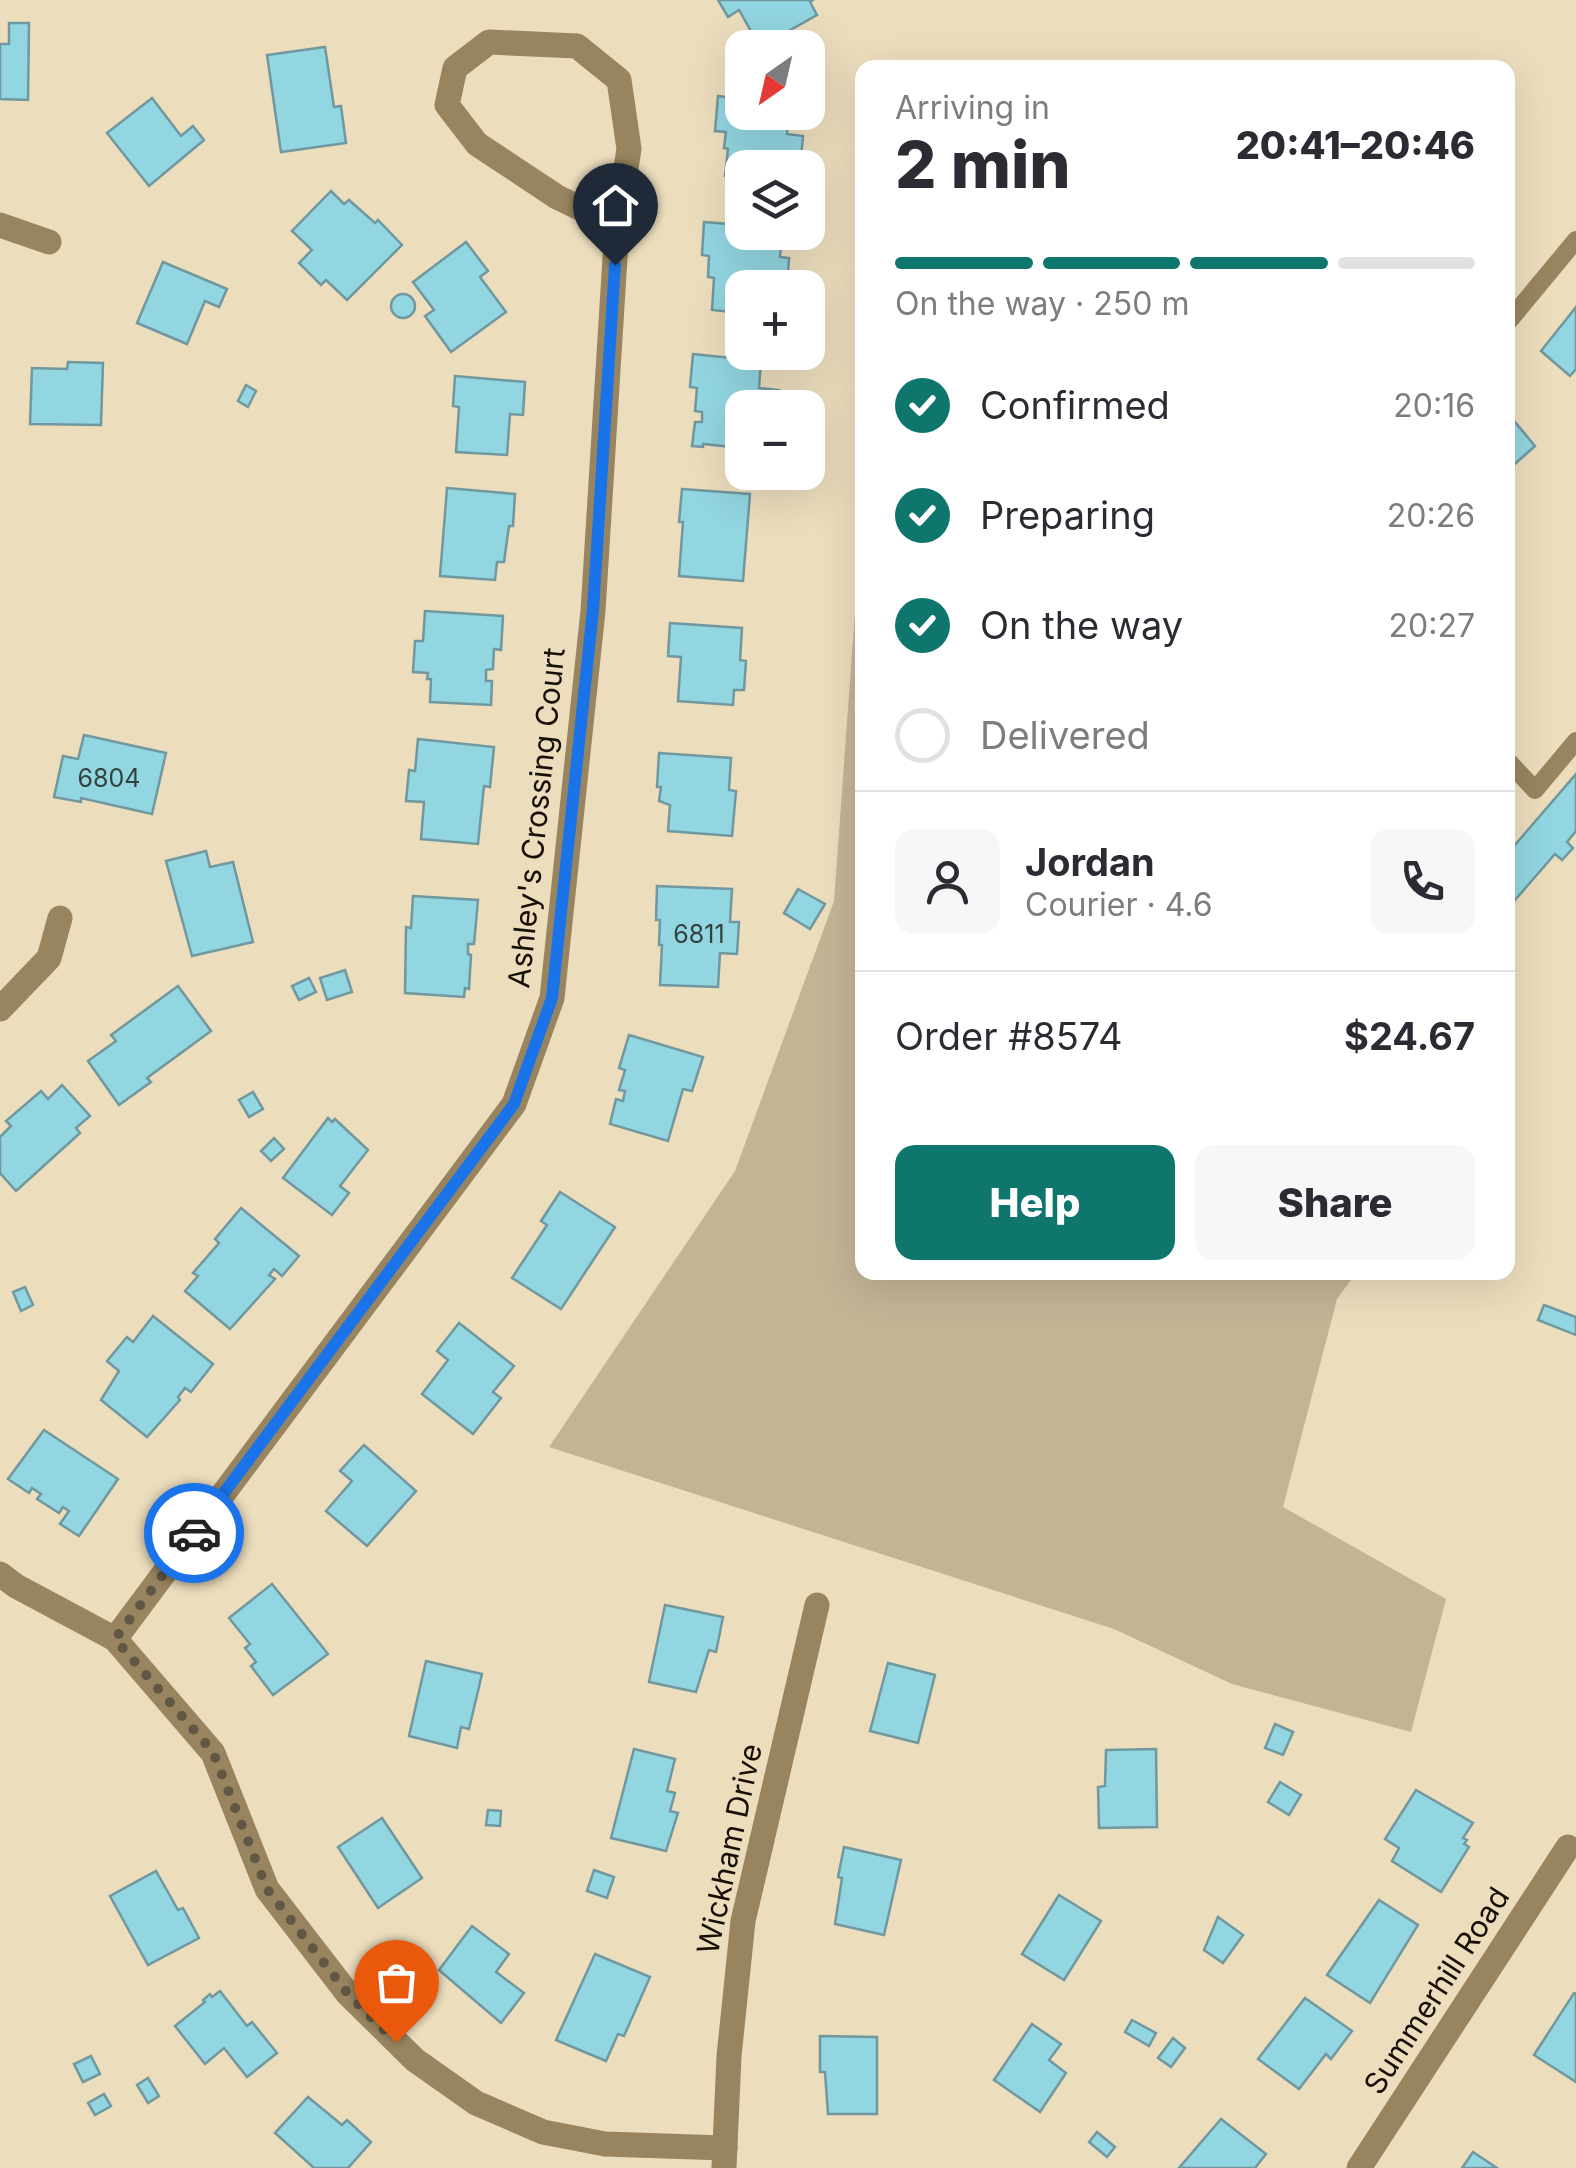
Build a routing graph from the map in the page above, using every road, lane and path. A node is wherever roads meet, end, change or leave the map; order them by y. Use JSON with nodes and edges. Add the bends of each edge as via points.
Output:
{"nodes":[{"id":1,"x":0,"y":225,"type":"edge"},
{"id":2,"x":617,"y":226,"type":"junction"},
{"id":3,"x":1576,"y":240,"type":"edge"},
{"id":4,"x":49,"y":242,"type":"dead end"},
{"id":5,"x":1515,"y":314,"type":"edge"},
{"id":6,"x":1576,"y":742,"type":"edge"},
{"id":7,"x":1515,"y":769,"type":"edge"},
{"id":8,"x":60,"y":918,"type":"dead end"},
{"id":9,"x":0,"y":1009,"type":"edge"},
{"id":10,"x":0,"y":1574,"type":"edge"},
{"id":11,"x":817,"y":1605,"type":"dead end"},
{"id":12,"x":115,"y":1639,"type":"junction"},
{"id":13,"x":1568,"y":1847,"type":"dead end"},
{"id":14,"x":724,"y":2158,"type":"edge"},
{"id":15,"x":1359,"y":2168,"type":"edge"}],
"edges":[{"from":1,"to":4,"type":"street"},
{"from":2,"to":2,"type":"street","name":"Ashley's Crossing Court","via":[[630,149],[619,80],[577,46],[490,42],[455,68],[447,105],[478,144],[557,197]]},
{"from":2,"to":12,"type":"street","name":"Ashley's Crossing Court","via":[[593,610],[546,1016],[514,1104]]},
{"from":3,"to":5,"type":"lane"},
{"from":6,"to":7,"type":"lane","via":[[1535,790]]},
{"from":8,"to":9,"type":"street","via":[[48,958]]},
{"from":10,"to":12,"type":"street"},
{"from":11,"to":14,"type":"street","name":"Wickham Drive","via":[[743,1921]]},
{"from":12,"to":14,"type":"street","via":[[213,1752],[267,1889],[284,1913],[348,1994],[415,2060],[476,2102],[543,2132]]},
{"from":13,"to":15,"type":"street","name":"Summerhill Road"}]}
